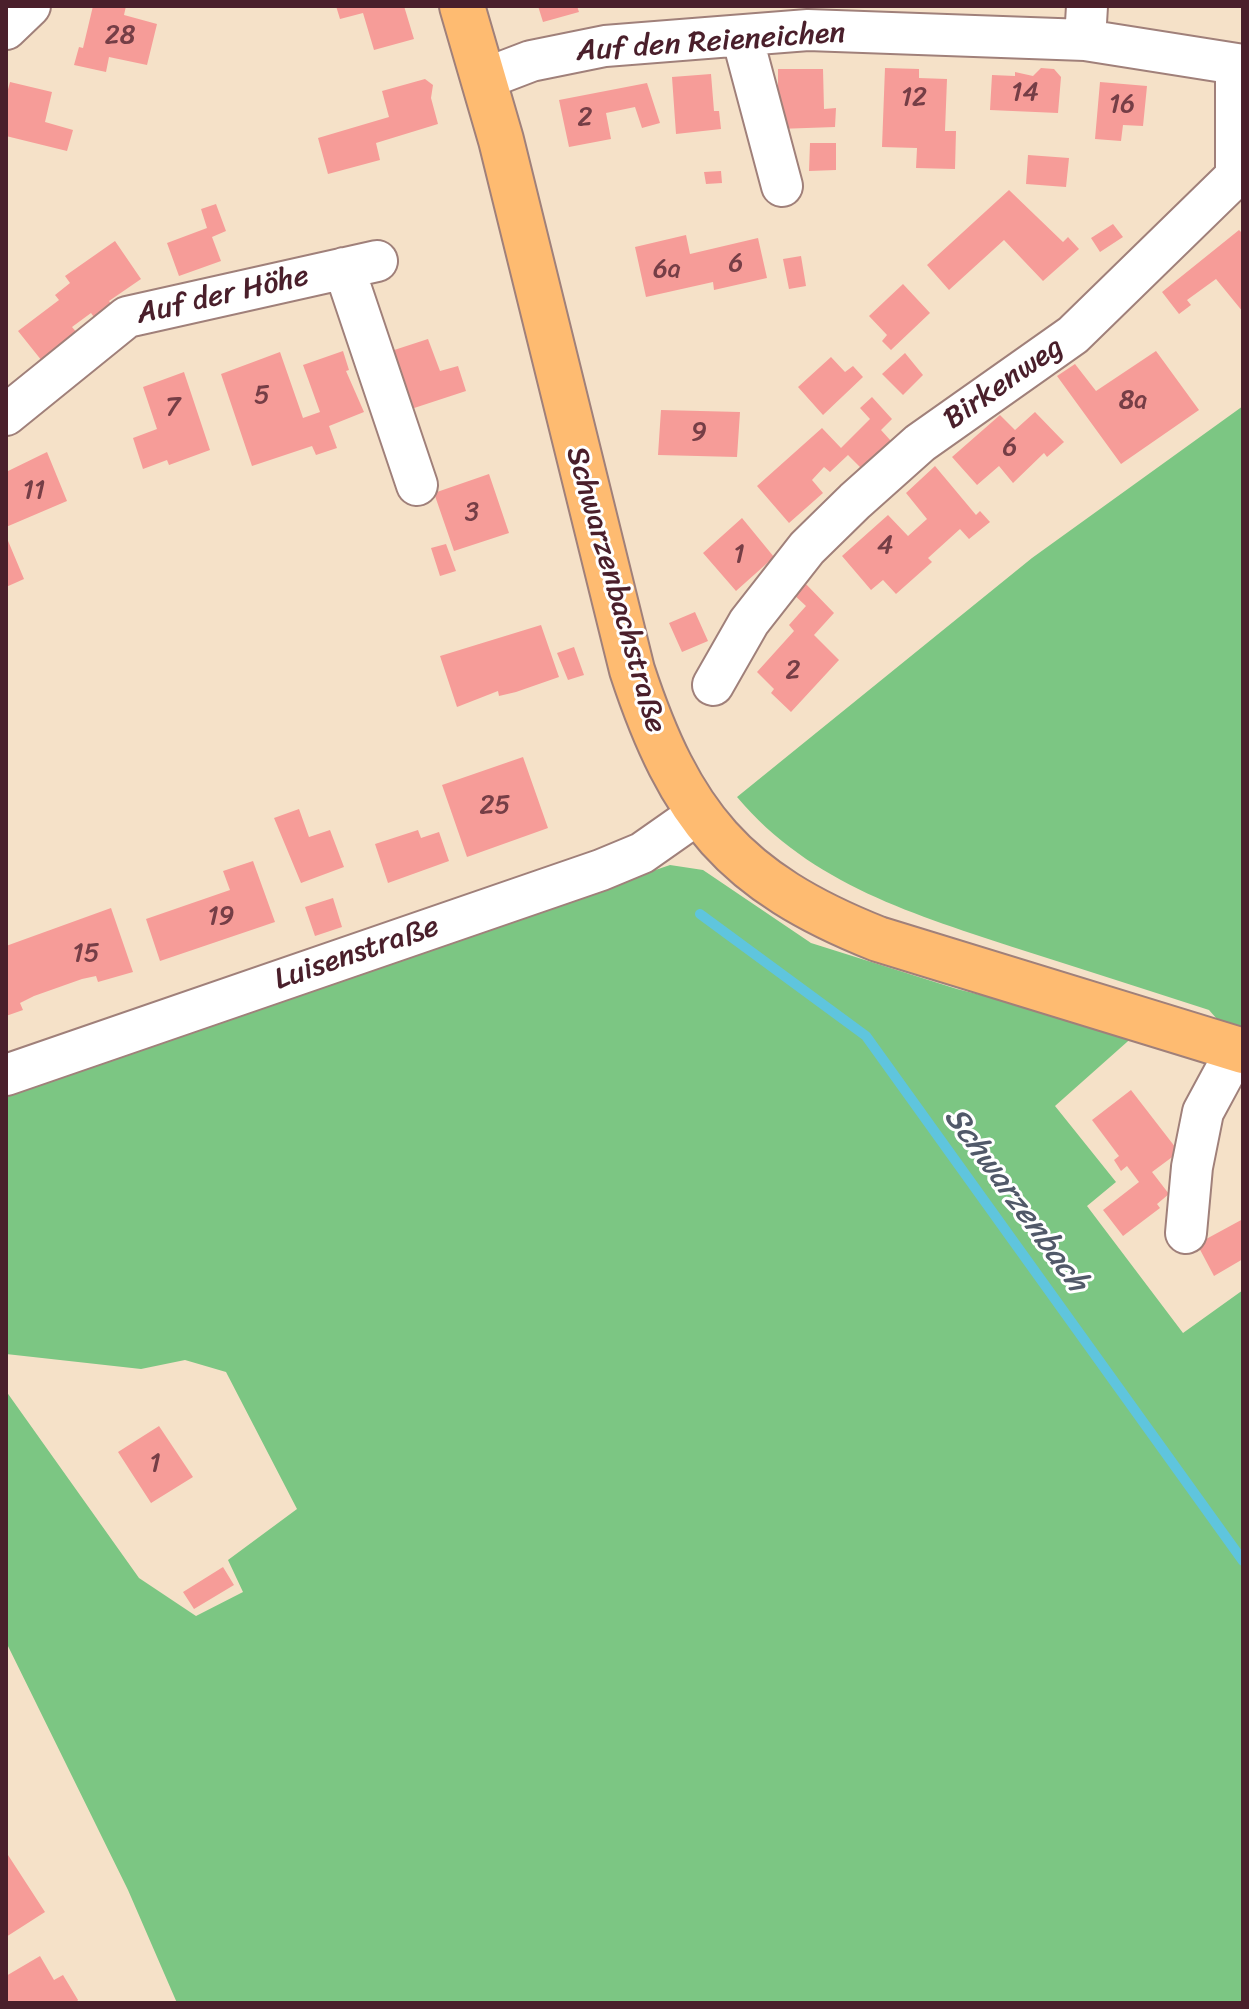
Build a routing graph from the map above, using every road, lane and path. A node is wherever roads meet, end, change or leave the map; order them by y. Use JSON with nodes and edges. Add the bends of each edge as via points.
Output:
{"nodes":[{"id":1,"x":30,"y":6,"type":"edge"},
{"id":2,"x":462,"y":6,"type":"edge"},
{"id":3,"x":1086,"y":23,"type":"edge"},
{"id":4,"x":6,"y":29,"type":"edge"},
{"id":5,"x":742,"y":36,"type":"junction"},
{"id":6,"x":1239,"y":65,"type":"edge"},
{"id":7,"x":484,"y":79,"type":"junction"},
{"id":8,"x":782,"y":186,"type":"dead end"},
{"id":9,"x":6,"y":415,"type":"edge"},
{"id":10,"x":417,"y":485,"type":"dead end"},
{"id":11,"x":713,"y":685,"type":"dead end"},
{"id":12,"x":699,"y":813,"type":"junction"},
{"id":13,"x":1240,"y":1050,"type":"edge"},
{"id":14,"x":6,"y":1075,"type":"edge"},
{"id":15,"x":1186,"y":1233,"type":"dead end"}],
"edges":[{"from":1,"to":4,"type":"street"},
{"from":2,"to":7,"type":"main road","name":"Schwarzenbachstraße"},
{"from":3,"to":5,"type":"street","name":"Auf den Reieneichen"},
{"from":3,"to":6,"type":"street","name":"Auf den Reieneichen"},
{"from":5,"to":7,"type":"street","name":"Auf den Reieneichen","via":[[605,46],[531,61]]},
{"from":5,"to":8,"type":"street"},
{"from":6,"to":11,"type":"street","name":"Birkenweg","via":[[1236,176],[1073,335],[920,443],[855,501],[783,577],[749,622]]},
{"from":7,"to":12,"type":"main road","name":"Schwarzenbachstraße","via":[[632,670],[660,749]]},
{"from":9,"to":10,"type":"street","name":"Auf der Höhe","via":[[127,317],[361,264]]},
{"from":12,"to":13,"type":"main road","name":"Schwarzenbachstraße","via":[[766,882],[828,919]]},
{"from":12,"to":14,"type":"street","name":"Luisenstraße","via":[[642,853],[601,870]]},
{"from":13,"to":15,"type":"street","via":[[1203,1112]]}]}
